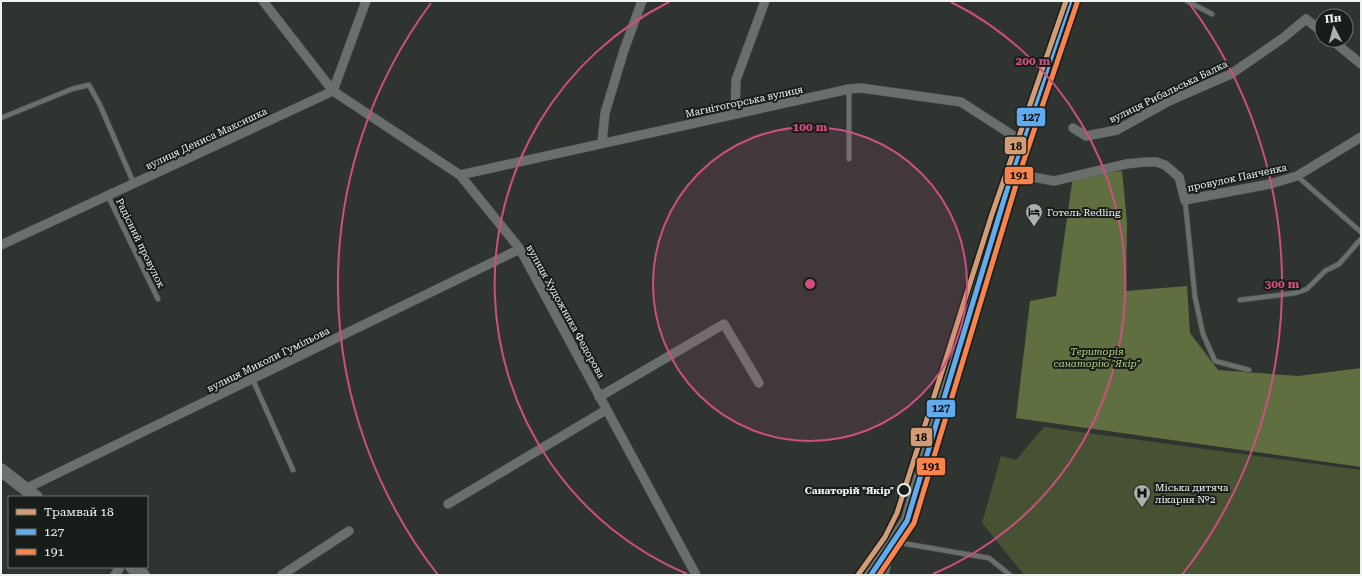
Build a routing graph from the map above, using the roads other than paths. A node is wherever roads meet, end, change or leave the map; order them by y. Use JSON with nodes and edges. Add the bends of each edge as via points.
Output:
{"nodes":[{"id":1,"x":263,"y":1,"type":"edge"},
{"id":2,"x":366,"y":1,"type":"edge"},
{"id":3,"x":642,"y":1,"type":"edge"},
{"id":4,"x":765,"y":1,"type":"edge"},
{"id":5,"x":1070,"y":1,"type":"edge"},
{"id":6,"x":1187,"y":1,"type":"edge"},
{"id":7,"x":1212,"y":14,"type":"dead end"},
{"id":8,"x":1314,"y":26,"type":"edge"},
{"id":9,"x":1342,"y":48,"type":"edge"},
{"id":10,"x":1361,"y":64,"type":"edge"},
{"id":11,"x":849,"y":89,"type":"junction"},
{"id":12,"x":333,"y":91,"type":"junction"},
{"id":13,"x":735,"y":114,"type":"junction"},
{"id":14,"x":1,"y":118,"type":"edge"},
{"id":15,"x":1073,"y":128,"type":"dead end"},
{"id":16,"x":1361,"y":137,"type":"edge"},
{"id":17,"x":1023,"y":142,"type":"junction"},
{"id":18,"x":602,"y":143,"type":"junction"},
{"id":19,"x":849,"y":159,"type":"dead end"},
{"id":20,"x":1012,"y":173,"type":"junction"},
{"id":21,"x":460,"y":175,"type":"junction"},
{"id":22,"x":1297,"y":176,"type":"junction"},
{"id":23,"x":134,"y":184,"type":"junction"},
{"id":24,"x":108,"y":196,"type":"junction"},
{"id":25,"x":1185,"y":200,"type":"junction"},
{"id":26,"x":1361,"y":232,"type":"edge"},
{"id":27,"x":1361,"y":238,"type":"edge"},
{"id":28,"x":1,"y":245,"type":"edge"},
{"id":29,"x":520,"y":249,"type":"junction"},
{"id":30,"x":158,"y":299,"type":"dead end"},
{"id":31,"x":1240,"y":300,"type":"dead end"},
{"id":32,"x":1249,"y":370,"type":"dead end"},
{"id":33,"x":252,"y":378,"type":"junction"},
{"id":34,"x":759,"y":383,"type":"dead end"},
{"id":35,"x":600,"y":397,"type":"junction"},
{"id":36,"x":606,"y":410,"type":"junction"},
{"id":37,"x":1,"y":470,"type":"edge"},
{"id":38,"x":293,"y":470,"type":"dead end"},
{"id":39,"x":25,"y":489,"type":"junction"},
{"id":40,"x":35,"y":496,"type":"edge"},
{"id":41,"x":448,"y":504,"type":"dead end"},
{"id":42,"x":349,"y":531,"type":"dead end"},
{"id":43,"x":892,"y":546,"type":"junction"},
{"id":44,"x":133,"y":568,"type":"edge"},
{"id":45,"x":143,"y":575,"type":"edge"},
{"id":46,"x":282,"y":575,"type":"edge"},
{"id":47,"x":696,"y":575,"type":"edge"},
{"id":48,"x":871,"y":575,"type":"edge"},
{"id":49,"x":884,"y":575,"type":"edge"},
{"id":50,"x":1010,"y":575,"type":"edge"}],
"edges":[{"from":1,"to":12,"type":"street","name":"вулиця Художника Федорова"},
{"from":2,"to":12,"type":"street"},
{"from":3,"to":18,"type":"street","via":[[605,113]]},
{"from":4,"to":13,"type":"street","via":[[736,80]]},
{"from":5,"to":17,"type":"street"},
{"from":6,"to":7,"type":"lane"},
{"from":8,"to":15,"type":"street","name":"вулиця Рибальська Балка","via":[[1306,19],[1231,74],[1169,101],[1117,130],[1086,136]]},
{"from":9,"to":10,"type":"street"},
{"from":11,"to":13,"type":"street","name":"Магнітогорська вулиця"},
{"from":11,"to":17,"type":"street","name":"Магнітогорська вулиця","via":[[861,88],[961,102]]},
{"from":11,"to":19,"type":"lane"},
{"from":12,"to":21,"type":"street","name":"вулиця Художника Федорова"},
{"from":12,"to":23,"type":"street","name":"вулиця Дениса Максишка"},
{"from":13,"to":18,"type":"street","name":"Магнітогорська вулиця"},
{"from":14,"to":23,"type":"lane","via":[[72,89],[89,85]]},
{"from":16,"to":22,"type":"street","name":"провулок Панченка"},
{"from":17,"to":20,"type":"street"},
{"from":18,"to":21,"type":"street","name":"Магнітогорська вулиця"},
{"from":20,"to":25,"type":"street","name":"провулок Панченка","via":[[1054,181],[1126,164],[1156,162],[1165,165],[1179,177]]},
{"from":20,"to":43,"type":"street","via":[[907,521]]},
{"from":21,"to":29,"type":"street","name":"вулиця Художника Федорова"},
{"from":22,"to":25,"type":"street","name":"провулок Панченка","via":[[1270,184]]},
{"from":22,"to":26,"type":"lane"},
{"from":23,"to":24,"type":"street","name":"вулиця Дениса Максишка"},
{"from":24,"to":28,"type":"street","name":"вулиця Дениса Максишка"},
{"from":24,"to":30,"type":"lane","name":"Радісний провулок"},
{"from":25,"to":32,"type":"lane","via":[[1196,297],[1203,334],[1216,361]]},
{"from":27,"to":31,"type":"lane","via":[[1339,264],[1325,271],[1307,289],[1295,293]]},
{"from":29,"to":33,"type":"street","name":"вулиця Миколи Гумільова"},
{"from":29,"to":35,"type":"street","name":"вулиця Художника Федорова"},
{"from":33,"to":38,"type":"lane"},
{"from":33,"to":39,"type":"street","name":"вулиця Миколи Гумільова"},
{"from":34,"to":35,"type":"street","via":[[724,324]]},
{"from":35,"to":36,"type":"street","name":"вулиця Художника Федорова"},
{"from":36,"to":41,"type":"street"},
{"from":36,"to":47,"type":"street","name":"вулиця Художника Федорова"},
{"from":37,"to":39,"type":"street"},
{"from":39,"to":40,"type":"street"},
{"from":42,"to":46,"type":"street"},
{"from":43,"to":48,"type":"street"},
{"from":43,"to":49,"type":"street"},
{"from":43,"to":50,"type":"lane","via":[[989,558]]},
{"from":44,"to":45,"type":"street"}]}
